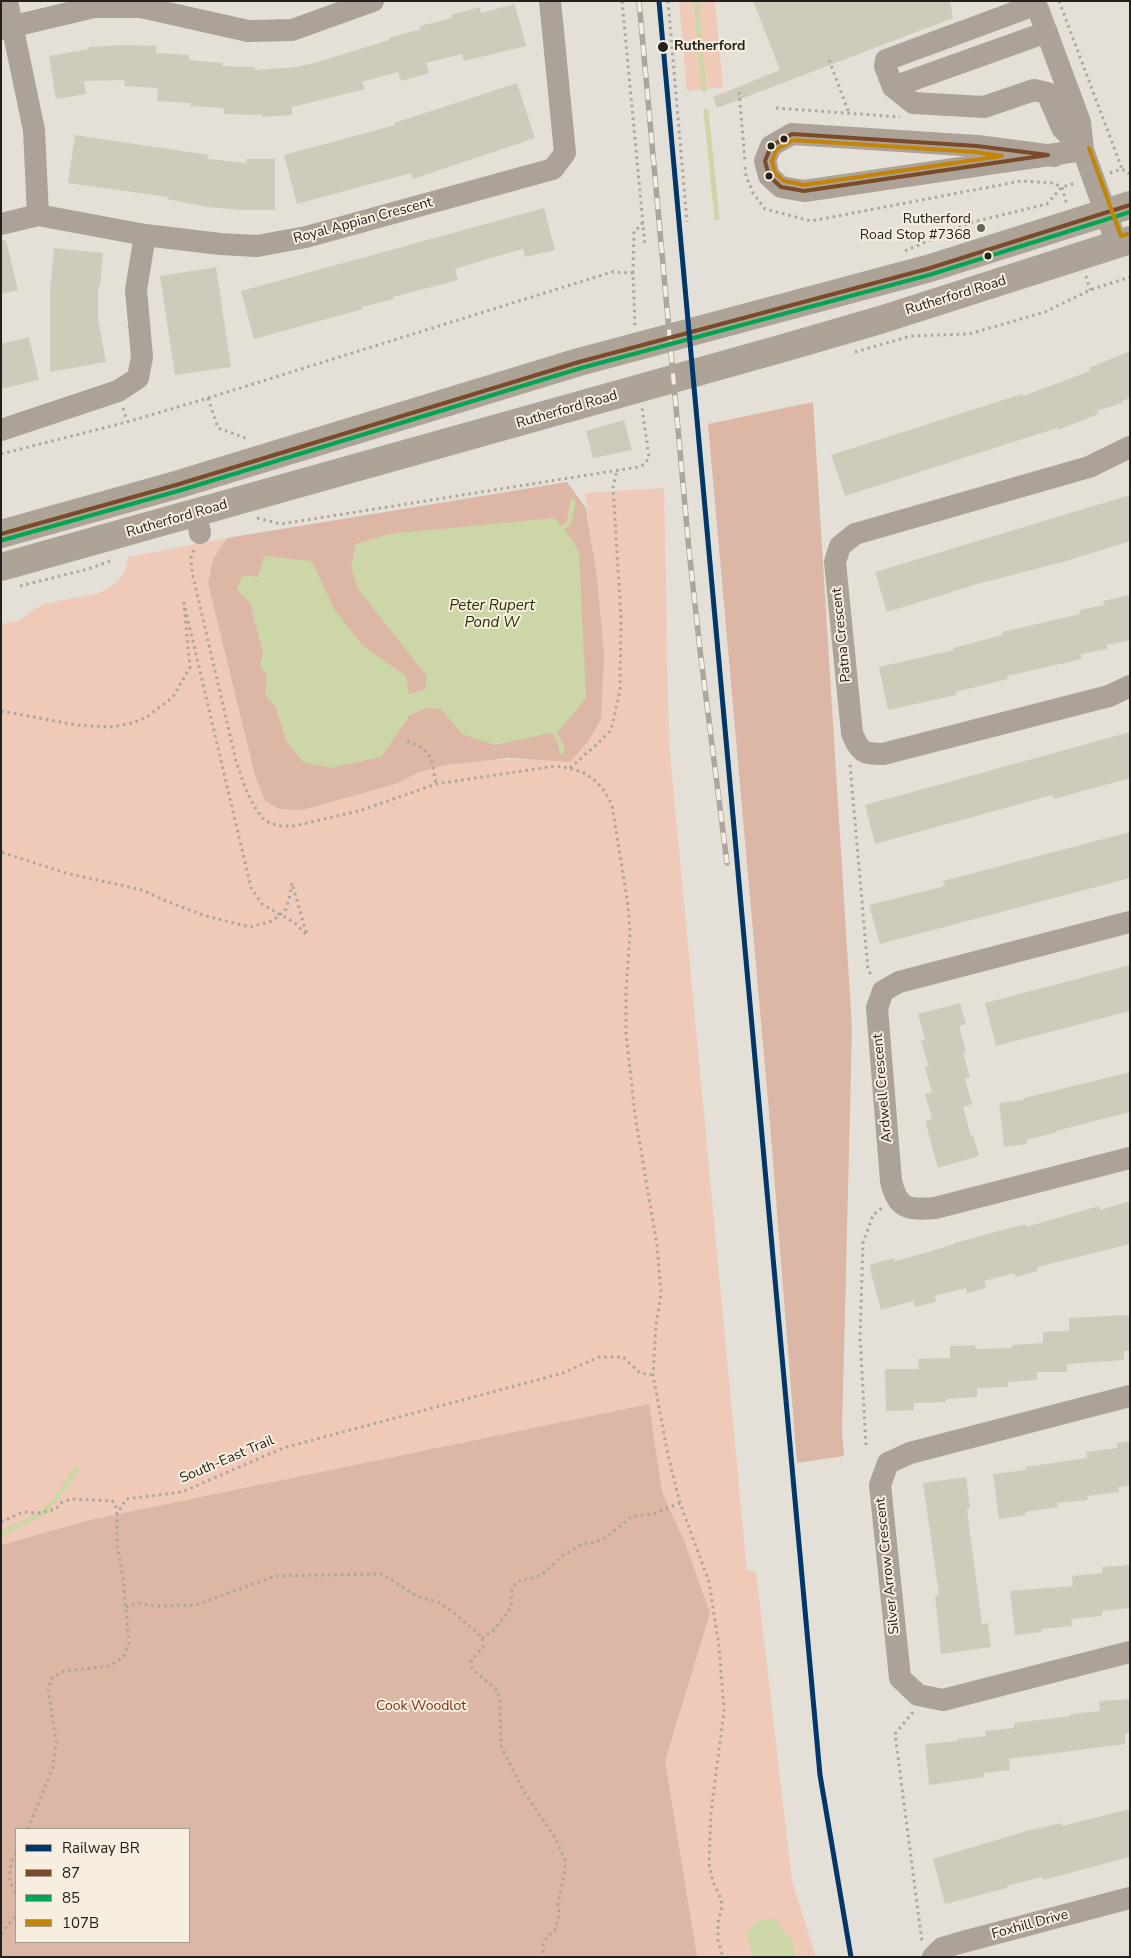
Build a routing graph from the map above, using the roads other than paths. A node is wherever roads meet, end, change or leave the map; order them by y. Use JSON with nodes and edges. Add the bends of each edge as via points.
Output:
{"nodes":[{"id":1,"x":7,"y":1,"type":"edge"},
{"id":2,"x":373,"y":1,"type":"edge"},
{"id":3,"x":550,"y":1,"type":"edge"},
{"id":4,"x":7,"y":27,"type":"edge"},
{"id":5,"x":1047,"y":32,"type":"junction"},
{"id":6,"x":893,"y":87,"type":"junction"},
{"id":7,"x":1083,"y":150,"type":"junction"},
{"id":8,"x":1054,"y":156,"type":"junction"},
{"id":9,"x":1118,"y":209,"type":"edge"},
{"id":10,"x":38,"y":215,"type":"junction"},
{"id":11,"x":1,"y":224,"type":"edge"},
{"id":12,"x":145,"y":235,"type":"junction"},
{"id":13,"x":1123,"y":242,"type":"edge"},
{"id":14,"x":1,"y":430,"type":"edge"},
{"id":15,"x":1130,"y":447,"type":"edge"},
{"id":16,"x":1,"y":534,"type":"edge"},
{"id":17,"x":1,"y":567,"type":"edge"},
{"id":18,"x":1130,"y":686,"type":"edge"},
{"id":19,"x":1130,"y":922,"type":"edge"},
{"id":20,"x":1130,"y":1158,"type":"edge"},
{"id":21,"x":1130,"y":1396,"type":"edge"},
{"id":22,"x":1130,"y":1652,"type":"edge"},
{"id":23,"x":1130,"y":1898,"type":"edge"},
{"id":24,"x":937,"y":1952,"type":"edge"}],
"edges":[{"from":1,"to":4,"type":"street"},
{"from":2,"to":4,"type":"street","via":[[292,30],[248,31],[140,7],[94,7]]},
{"from":3,"to":12,"type":"street","name":"Royal Appian Crescent","via":[[565,153],[553,169],[306,237],[257,246]]},
{"from":4,"to":10,"type":"street","via":[[34,130]]},
{"from":5,"to":6,"type":"street"},
{"from":5,"to":6,"type":"street","via":[[1038,9],[1032,6],[886,60]]},
{"from":5,"to":7,"type":"street","via":[[1080,122]]},
{"from":6,"to":7,"type":"street","via":[[913,103],[984,107],[1034,90],[1047,94],[1062,128]]},
{"from":7,"to":8,"type":"street"},
{"from":7,"to":9,"type":"street"},
{"from":8,"to":8,"type":"street","via":[[976,146],[792,134],[771,146],[765,161],[769,176],[781,186],[804,191]]},
{"from":9,"to":13,"type":"street"},
{"from":9,"to":16,"type":"main road","via":[[927,269],[579,362],[176,485]]},
{"from":10,"to":11,"type":"street","name":"Royal Appian Crescent"},
{"from":10,"to":12,"type":"street","name":"Royal Appian Crescent"},
{"from":12,"to":14,"type":"street","via":[[136,290],[142,357],[138,378],[118,391]]},
{"from":13,"to":17,"type":"main road","name":"Rutherford Road","via":[[889,317],[198,523]]},
{"from":15,"to":18,"type":"street","name":"Patna Crescent","via":[[1089,467],[855,534],[840,546],[835,562],[852,733],[858,748],[866,754],[883,754],[1108,696]]},
{"from":19,"to":20,"type":"street","name":"Ardwell Crescent","via":[[899,982],[883,991],[877,1008],[891,1181],[895,1198],[911,1210],[934,1208]]},
{"from":21,"to":22,"type":"street","name":"Silver Arrow Crescent","via":[[910,1453],[888,1463],[880,1485],[900,1678],[918,1696],[943,1700]]},
{"from":23,"to":24,"type":"street","name":"Foxhill Drive"}]}
